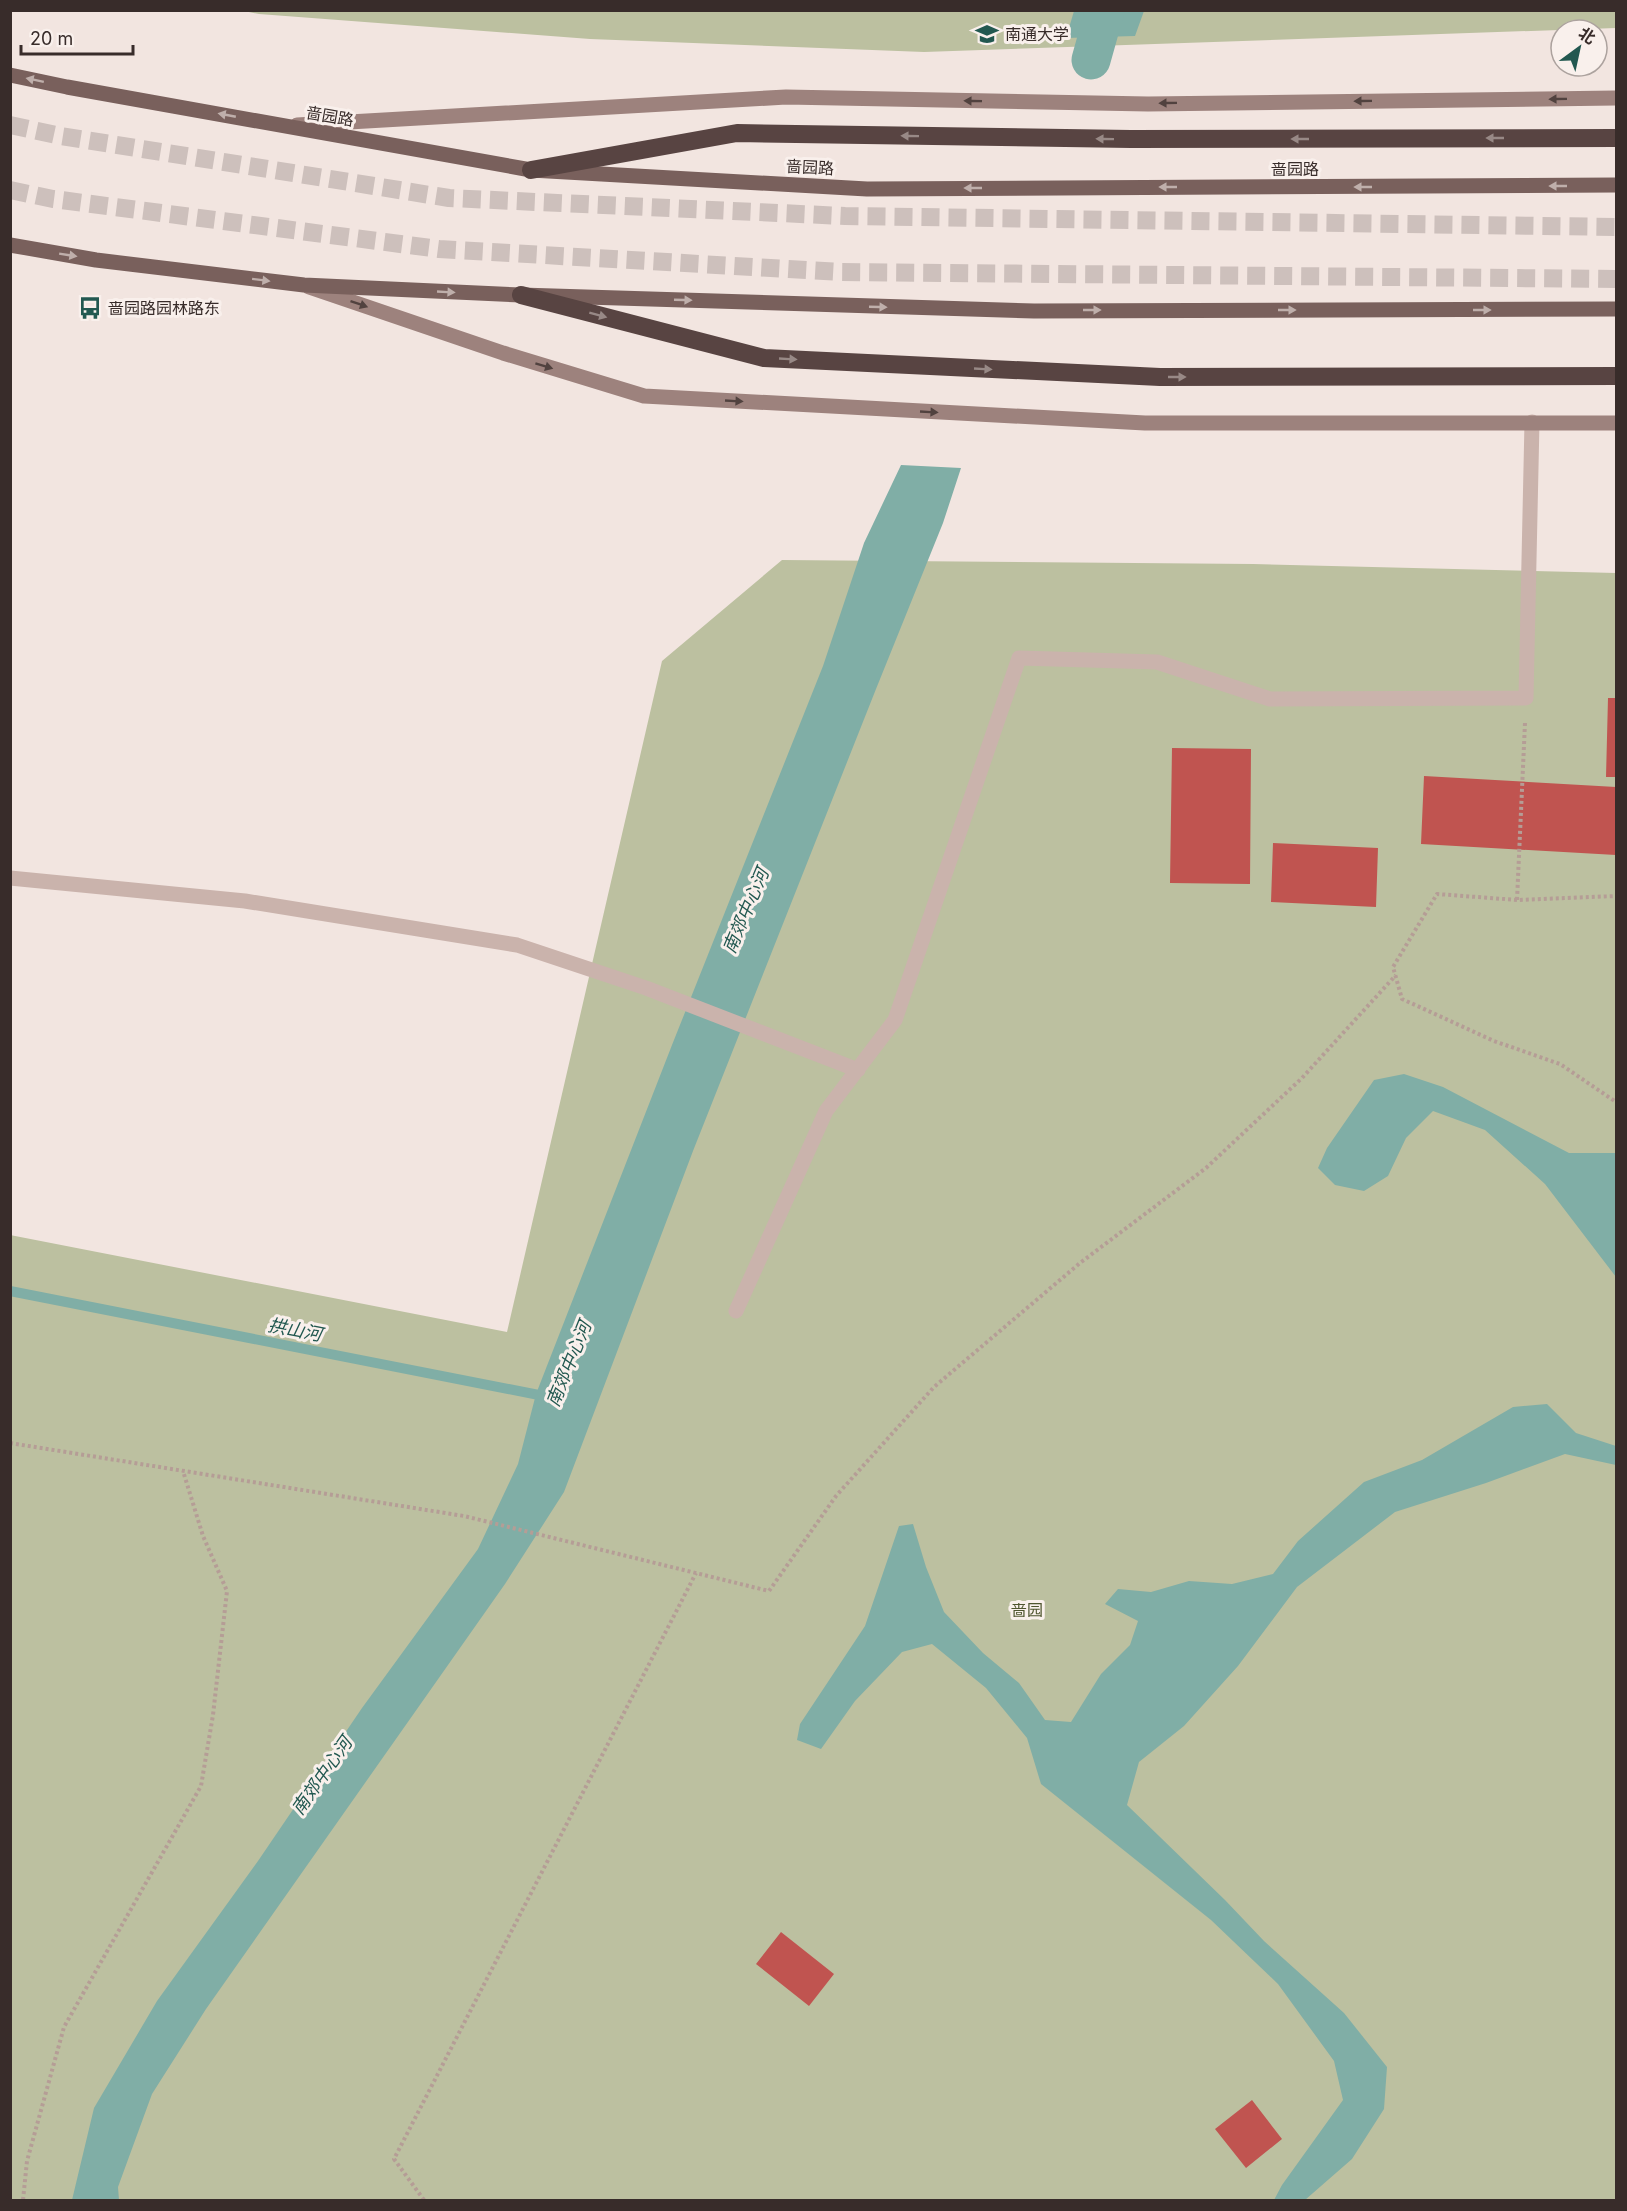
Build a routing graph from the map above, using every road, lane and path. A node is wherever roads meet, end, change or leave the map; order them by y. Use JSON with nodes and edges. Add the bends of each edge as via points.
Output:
{"nodes":[{"id":1,"x":10,"y":75,"type":"edge"},
{"id":2,"x":1617,"y":98,"type":"edge"},
{"id":3,"x":285,"y":126,"type":"junction"},
{"id":4,"x":1617,"y":138,"type":"edge"},
{"id":5,"x":531,"y":170,"type":"junction"},
{"id":6,"x":1617,"y":186,"type":"edge"},
{"id":7,"x":10,"y":244,"type":"edge"},
{"id":8,"x":304,"y":285,"type":"junction"},
{"id":9,"x":521,"y":295,"type":"junction"},
{"id":10,"x":1617,"y":309,"type":"edge"},
{"id":11,"x":1617,"y":376,"type":"edge"},
{"id":12,"x":1532,"y":422,"type":"junction"},
{"id":13,"x":1617,"y":423,"type":"edge"},
{"id":14,"x":1526,"y":698,"type":"junction"},
{"id":15,"x":10,"y":878,"type":"edge"},
{"id":16,"x":1617,"y":896,"type":"edge"},
{"id":17,"x":1517,"y":900,"type":"junction"},
{"id":18,"x":1396,"y":975,"type":"junction"},
{"id":19,"x":858,"y":1070,"type":"junction"},
{"id":20,"x":1617,"y":1102,"type":"edge"},
{"id":21,"x":736,"y":1311,"type":"dead end"},
{"id":22,"x":10,"y":1443,"type":"edge"},
{"id":23,"x":183,"y":1471,"type":"junction"},
{"id":24,"x":696,"y":1574,"type":"junction"},
{"id":25,"x":23,"y":2200,"type":"edge"},
{"id":26,"x":424,"y":2200,"type":"edge"}],
"edges":[{"from":3,"to":1,"type":"main road","name":"啬园路","one_way":true},
{"from":2,"to":3,"type":"street","one_way":true,"via":[[1148,104],[786,97]]},
{"from":3,"to":5,"type":"main road","name":"啬园路"},
{"from":4,"to":5,"type":"highway","one_way":true,"via":[[1131,139],[737,134]]},
{"from":6,"to":5,"type":"main road","name":"啬园路","one_way":true,"via":[[867,189]]},
{"from":7,"to":8,"type":"main road","one_way":true,"via":[[96,260]]},
{"from":8,"to":9,"type":"main road","one_way":true},
{"from":8,"to":12,"type":"street","one_way":true,"via":[[644,396],[1145,423]]},
{"from":9,"to":10,"type":"main road","one_way":true,"via":[[1034,311]]},
{"from":9,"to":11,"type":"highway","one_way":true,"via":[[764,358],[1160,377]]},
{"from":12,"to":13,"type":"street"},
{"from":12,"to":14,"type":"street"},
{"from":14,"to":17,"type":"path"},
{"from":14,"to":19,"type":"street","via":[[1270,699],[1157,662],[1019,658],[895,1020]]},
{"from":15,"to":19,"type":"street","via":[[245,902],[517,945],[646,988]]},
{"from":16,"to":17,"type":"path"},
{"from":17,"to":18,"type":"path","via":[[1437,894],[1393,967]]},
{"from":18,"to":20,"type":"path","via":[[1402,999],[1494,1041],[1560,1064]]},
{"from":18,"to":24,"type":"path","via":[[1302,1078],[1206,1168],[1080,1263],[934,1387],[836,1496],[769,1591]]},
{"from":19,"to":21,"type":"street","via":[[826,1111]]},
{"from":22,"to":23,"type":"path"},
{"from":23,"to":24,"type":"path","via":[[464,1516]]},
{"from":23,"to":25,"type":"path","via":[[203,1536],[227,1591],[201,1786],[64,2027],[27,2161]]},
{"from":24,"to":26,"type":"path","via":[[393,2159]]}]}
